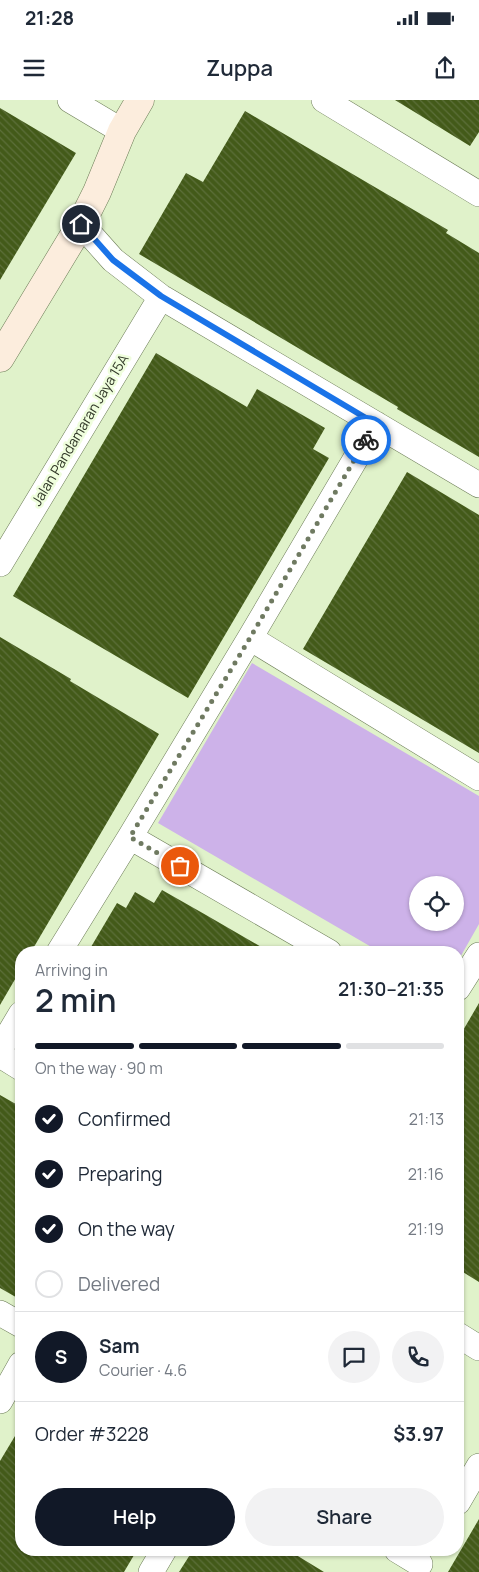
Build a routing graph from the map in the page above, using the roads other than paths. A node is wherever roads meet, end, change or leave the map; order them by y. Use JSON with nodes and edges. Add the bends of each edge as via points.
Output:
{"nodes":[{"id":1,"x":70,"y":100,"type":"edge"},
{"id":2,"x":140,"y":100,"type":"edge"},
{"id":3,"x":324,"y":100,"type":"edge"},
{"id":4,"x":122,"y":131,"type":"junction"},
{"id":5,"x":479,"y":194,"type":"edge"},
{"id":6,"x":81,"y":224,"type":"junction"},
{"id":7,"x":161,"y":296,"type":"junction"},
{"id":8,"x":0,"y":358,"type":"edge"},
{"id":9,"x":376,"y":424,"type":"junction"},
{"id":10,"x":479,"y":485,"type":"edge"},
{"id":11,"x":0,"y":564,"type":"edge"},
{"id":12,"x":250,"y":638,"type":"junction"},
{"id":13,"x":479,"y":778,"type":"edge"},
{"id":14,"x":130,"y":837,"type":"junction"},
{"id":15,"x":63,"y":946,"type":"edge"},
{"id":16,"x":319,"y":946,"type":"edge"},
{"id":17,"x":479,"y":955,"type":"edge"},
{"id":18,"x":464,"y":979,"type":"edge"},
{"id":19,"x":15,"y":1024,"type":"edge"},
{"id":20,"x":0,"y":1049,"type":"edge"},
{"id":21,"x":0,"y":1055,"type":"edge"},
{"id":22,"x":15,"y":1064,"type":"edge"},
{"id":23,"x":0,"y":1313,"type":"edge"},
{"id":24,"x":15,"y":1322,"type":"edge"},
{"id":25,"x":464,"y":1339,"type":"edge"},
{"id":26,"x":479,"y":1348,"type":"edge"},
{"id":27,"x":15,"y":1375,"type":"edge"},
{"id":28,"x":0,"y":1401,"type":"edge"},
{"id":29,"x":479,"y":1466,"type":"edge"},
{"id":30,"x":464,"y":1492,"type":"edge"},
{"id":31,"x":160,"y":1556,"type":"edge"},
{"id":32,"x":409,"y":1556,"type":"edge"},
{"id":33,"x":421,"y":1562,"type":"edge"},
{"id":34,"x":151,"y":1572,"type":"edge"}],
"edges":[{"from":1,"to":4,"type":"street"},
{"from":2,"to":4,"type":"main road"},
{"from":3,"to":5,"type":"street"},
{"from":4,"to":6,"type":"main road"},
{"from":6,"to":7,"type":"street","via":[[113,260]]},
{"from":6,"to":8,"type":"main road"},
{"from":7,"to":9,"type":"street"},
{"from":7,"to":11,"type":"street","name":"Jalan Pandamaran Jaya 15A"},
{"from":9,"to":10,"type":"street"},
{"from":9,"to":12,"type":"street"},
{"from":12,"to":13,"type":"street"},
{"from":12,"to":14,"type":"street"},
{"from":14,"to":15,"type":"street"},
{"from":14,"to":16,"type":"street"},
{"from":17,"to":18,"type":"street"},
{"from":19,"to":20,"type":"street"},
{"from":21,"to":22,"type":"street"},
{"from":23,"to":24,"type":"street"},
{"from":25,"to":26,"type":"street"},
{"from":27,"to":28,"type":"street"},
{"from":29,"to":30,"type":"street"},
{"from":31,"to":34,"type":"street"},
{"from":32,"to":33,"type":"street"}]}
